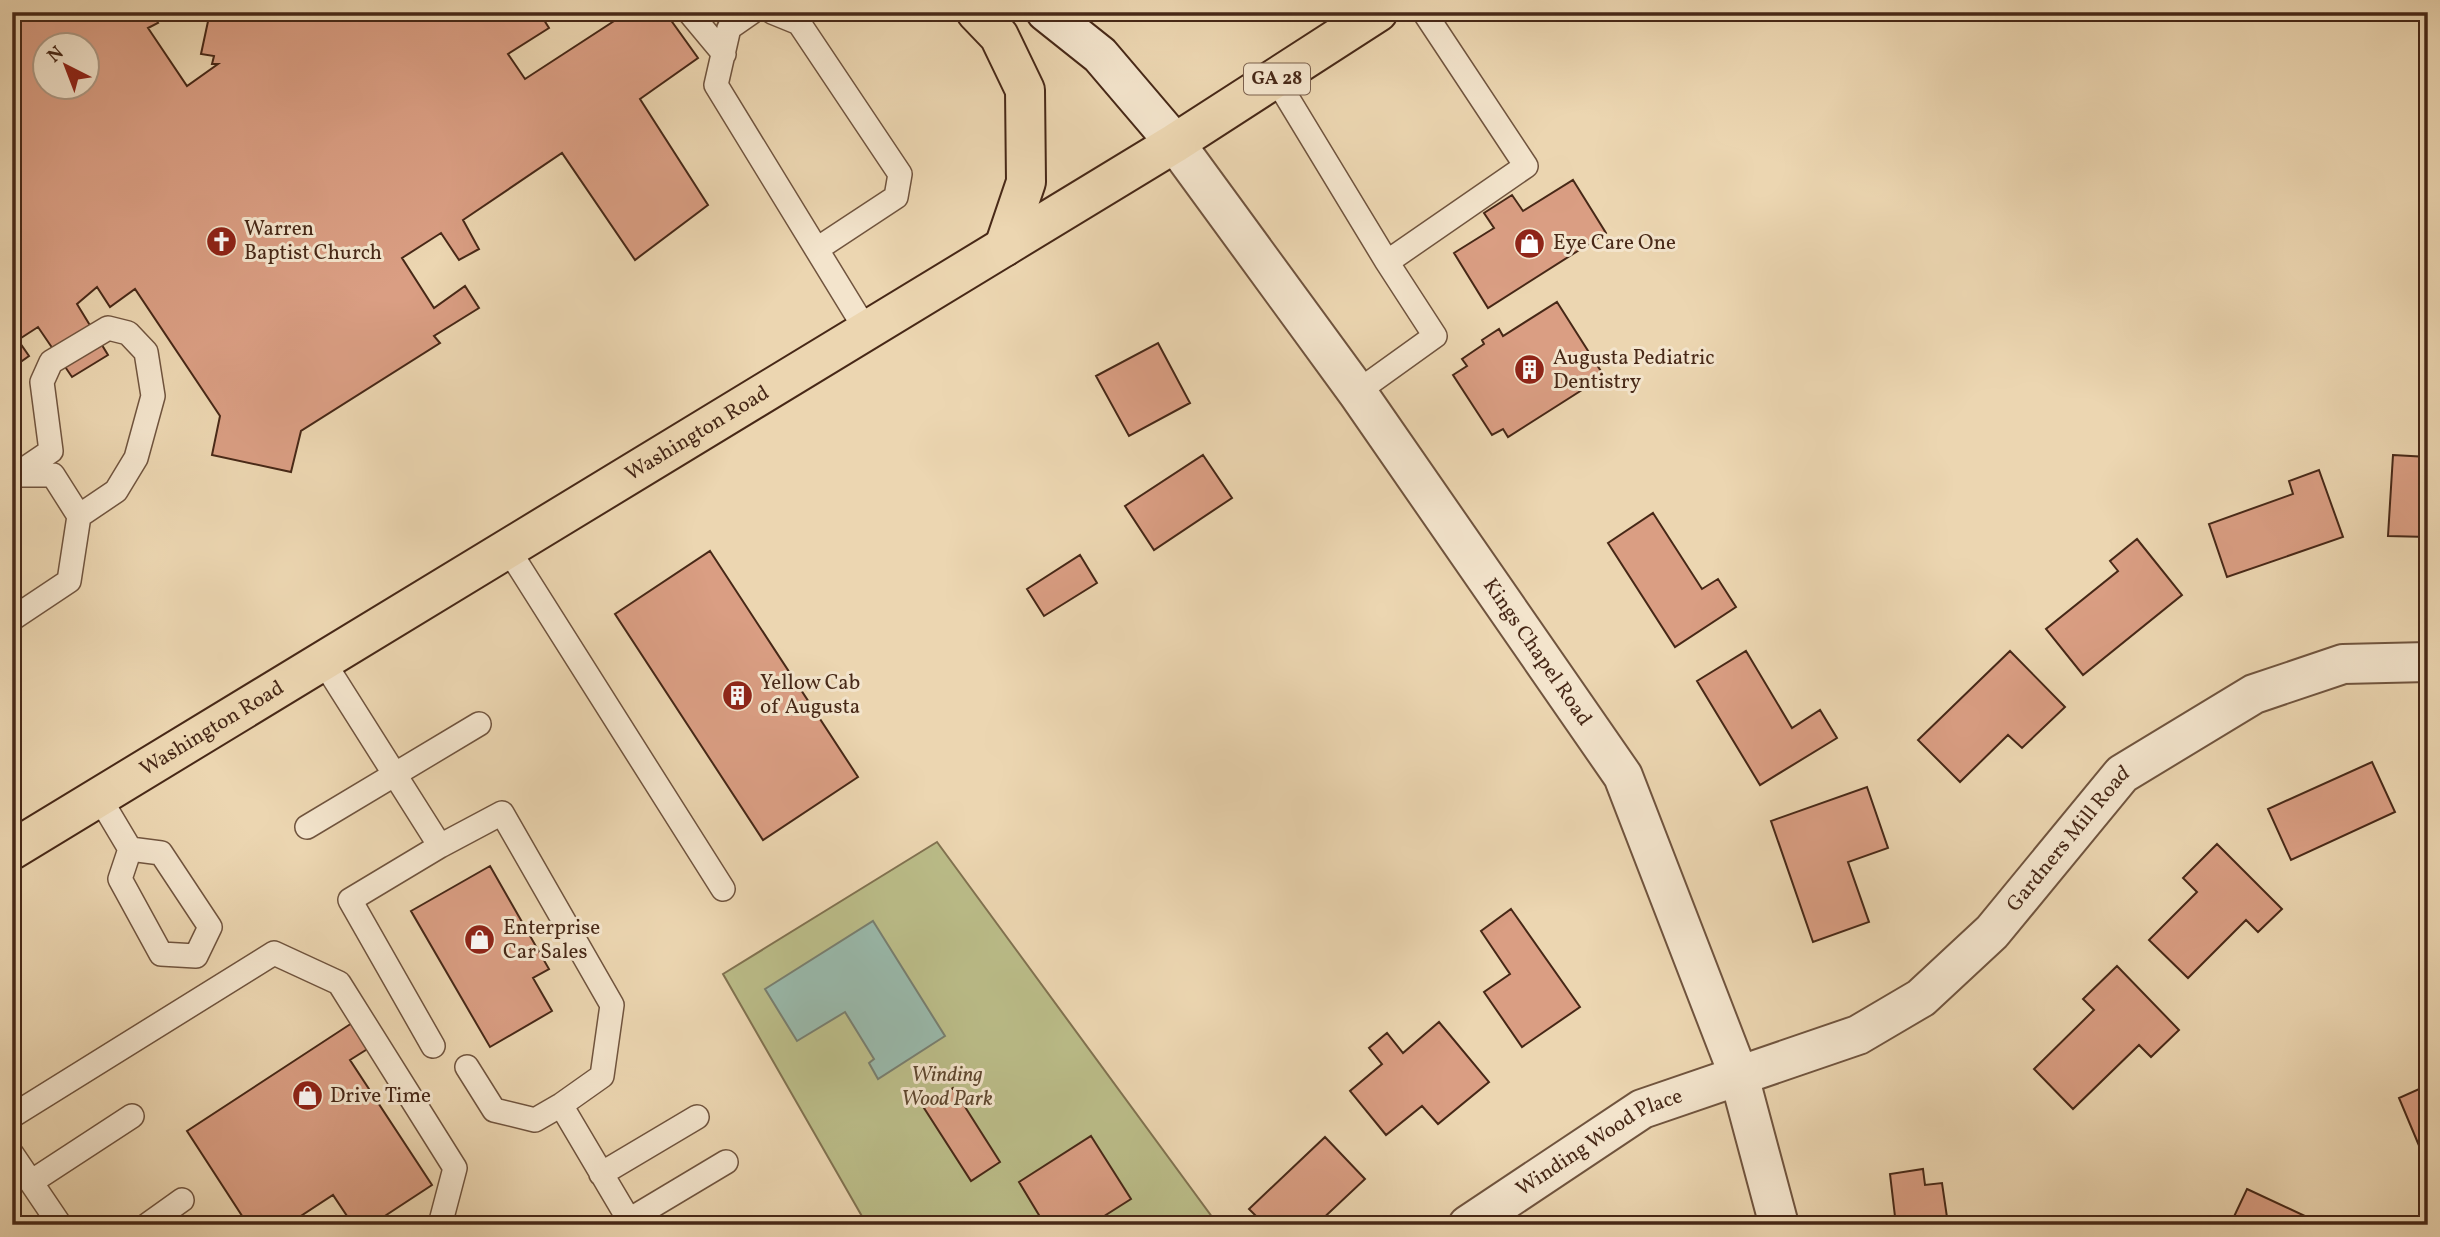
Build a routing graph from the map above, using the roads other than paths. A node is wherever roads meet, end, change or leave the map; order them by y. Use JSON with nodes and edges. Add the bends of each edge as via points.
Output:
{"nodes":[{"id":1,"x":689,"y":12,"type":"edge"},
{"id":2,"x":752,"y":12,"type":"edge"},
{"id":3,"x":772,"y":12,"type":"edge"},
{"id":4,"x":975,"y":12,"type":"edge"},
{"id":5,"x":1046,"y":12,"type":"edge"},
{"id":6,"x":1378,"y":12,"type":"edge"},
{"id":7,"x":1424,"y":12,"type":"edge"},
{"id":8,"x":724,"y":54,"type":"junction"},
{"id":9,"x":1276,"y":79,"type":"junction"},
{"id":10,"x":1175,"y":143,"type":"junction"},
{"id":11,"x":1004,"y":247,"type":"junction"},
{"id":12,"x":817,"y":249,"type":"junction"},
{"id":13,"x":1387,"y":262,"type":"junction"},
{"id":14,"x":866,"y":330,"type":"junction"},
{"id":15,"x":1357,"y":392,"type":"junction"},
{"id":16,"x":15,"y":475,"type":"edge"},
{"id":17,"x":79,"y":516,"type":"junction"},
{"id":18,"x":508,"y":549,"type":"junction"},
{"id":19,"x":12,"y":619,"type":"edge"},
{"id":20,"x":323,"y":661,"type":"junction"},
{"id":21,"x":2428,"y":662,"type":"edge"},
{"id":22,"x":480,"y":724,"type":"dead end"},
{"id":23,"x":394,"y":774,"type":"junction"},
{"id":24,"x":99,"y":797,"type":"junction"},
{"id":25,"x":307,"y":827,"type":"dead end"},
{"id":26,"x":440,"y":846,"type":"junction"},
{"id":27,"x":130,"y":849,"type":"junction"},
{"id":28,"x":12,"y":850,"type":"edge"},
{"id":29,"x":723,"y":889,"type":"dead end"},
{"id":30,"x":196,"y":956,"type":"junction"},
{"id":31,"x":218,"y":989,"type":"junction"},
{"id":32,"x":433,"y":1046,"type":"dead end"},
{"id":33,"x":467,"y":1067,"type":"dead end"},
{"id":34,"x":1739,"y":1076,"type":"junction"},
{"id":35,"x":561,"y":1105,"type":"junction"},
{"id":36,"x":12,"y":1116,"type":"edge"},
{"id":37,"x":132,"y":1116,"type":"dead end"},
{"id":38,"x":697,"y":1117,"type":"dead end"},
{"id":39,"x":12,"y":1154,"type":"edge"},
{"id":40,"x":726,"y":1162,"type":"dead end"},
{"id":41,"x":601,"y":1174,"type":"junction"},
{"id":42,"x":31,"y":1182,"type":"junction"},
{"id":43,"x":182,"y":1200,"type":"dead end"},
{"id":44,"x":60,"y":1225,"type":"edge"},
{"id":45,"x":147,"y":1225,"type":"edge"},
{"id":46,"x":440,"y":1225,"type":"edge"},
{"id":47,"x":1468,"y":1225,"type":"edge"},
{"id":48,"x":1779,"y":1225,"type":"edge"}],
"edges":[{"from":1,"to":8,"type":"lane"},
{"from":2,"to":8,"type":"lane","via":[[729,28]]},
{"from":3,"to":12,"type":"lane","via":[[799,23],[901,174],[896,197]]},
{"from":4,"to":11,"type":"main road","via":[[999,36],[1025,90],[1026,183]]},
{"from":5,"to":10,"type":"street","name":"Kings Chapel Road","via":[[1100,55]]},
{"from":6,"to":9,"type":"main road","name":"Washington Road","number":"GA 28"},
{"from":7,"to":13,"type":"lane","via":[[1526,166]]},
{"from":8,"to":12,"type":"lane","via":[[716,85]]},
{"from":9,"to":10,"type":"main road","name":"Washington Road","number":"GA 28"},
{"from":9,"to":13,"type":"lane"},
{"from":10,"to":11,"type":"main road","name":"Washington Road"},
{"from":10,"to":15,"type":"street","name":"Kings Chapel Road"},
{"from":11,"to":14,"type":"main road","name":"Washington Road"},
{"from":12,"to":14,"type":"lane"},
{"from":13,"to":15,"type":"lane","via":[[1435,336]]},
{"from":14,"to":18,"type":"main road","name":"Washington Road"},
{"from":15,"to":34,"type":"street","name":"Kings Chapel Road","via":[[1623,776]]},
{"from":16,"to":17,"type":"lane","via":[[53,475]]},
{"from":16,"to":17,"type":"lane","via":[[51,451],[42,382],[51,362],[108,328],[128,333],[146,352],[153,396],[136,458],[116,491]]},
{"from":17,"to":19,"type":"lane","via":[[69,581]]},
{"from":18,"to":20,"type":"main road","name":"Washington Road"},
{"from":18,"to":29,"type":"lane"},
{"from":20,"to":23,"type":"lane"},
{"from":20,"to":24,"type":"main road","name":"Washington Road"},
{"from":21,"to":34,"type":"street","name":"Gardners Mill Road","via":[[2343,664],[2253,694],[2122,774],[1992,932],[1921,998],[1858,1035]]},
{"from":22,"to":23,"type":"lane"},
{"from":23,"to":25,"type":"lane"},
{"from":23,"to":26,"type":"lane"},
{"from":24,"to":27,"type":"lane"},
{"from":24,"to":28,"type":"main road","name":"Washington Road"},
{"from":26,"to":32,"type":"lane","via":[[350,900]]},
{"from":26,"to":35,"type":"lane","via":[[502,813],[612,1005],[602,1076]]},
{"from":27,"to":30,"type":"lane","via":[[161,853],[210,928]]},
{"from":27,"to":30,"type":"lane","via":[[120,879],[161,954]]},
{"from":30,"to":31,"type":"lane"},
{"from":31,"to":36,"type":"lane"},
{"from":31,"to":46,"type":"lane","via":[[274,953],[339,982],[455,1168]]},
{"from":33,"to":35,"type":"lane","via":[[494,1110],[535,1120]]},
{"from":34,"to":47,"type":"street","name":"Winding Wood Place","via":[[1642,1109]]},
{"from":34,"to":48,"type":"street","name":"Kings Chapel Road"},
{"from":35,"to":41,"type":"lane"},
{"from":37,"to":42,"type":"lane"},
{"from":38,"to":41,"type":"lane"},
{"from":39,"to":42,"type":"lane"},
{"from":40,"to":41,"type":"lane","via":[[629,1220]]},
{"from":42,"to":44,"type":"lane"},
{"from":43,"to":45,"type":"lane"}]}
